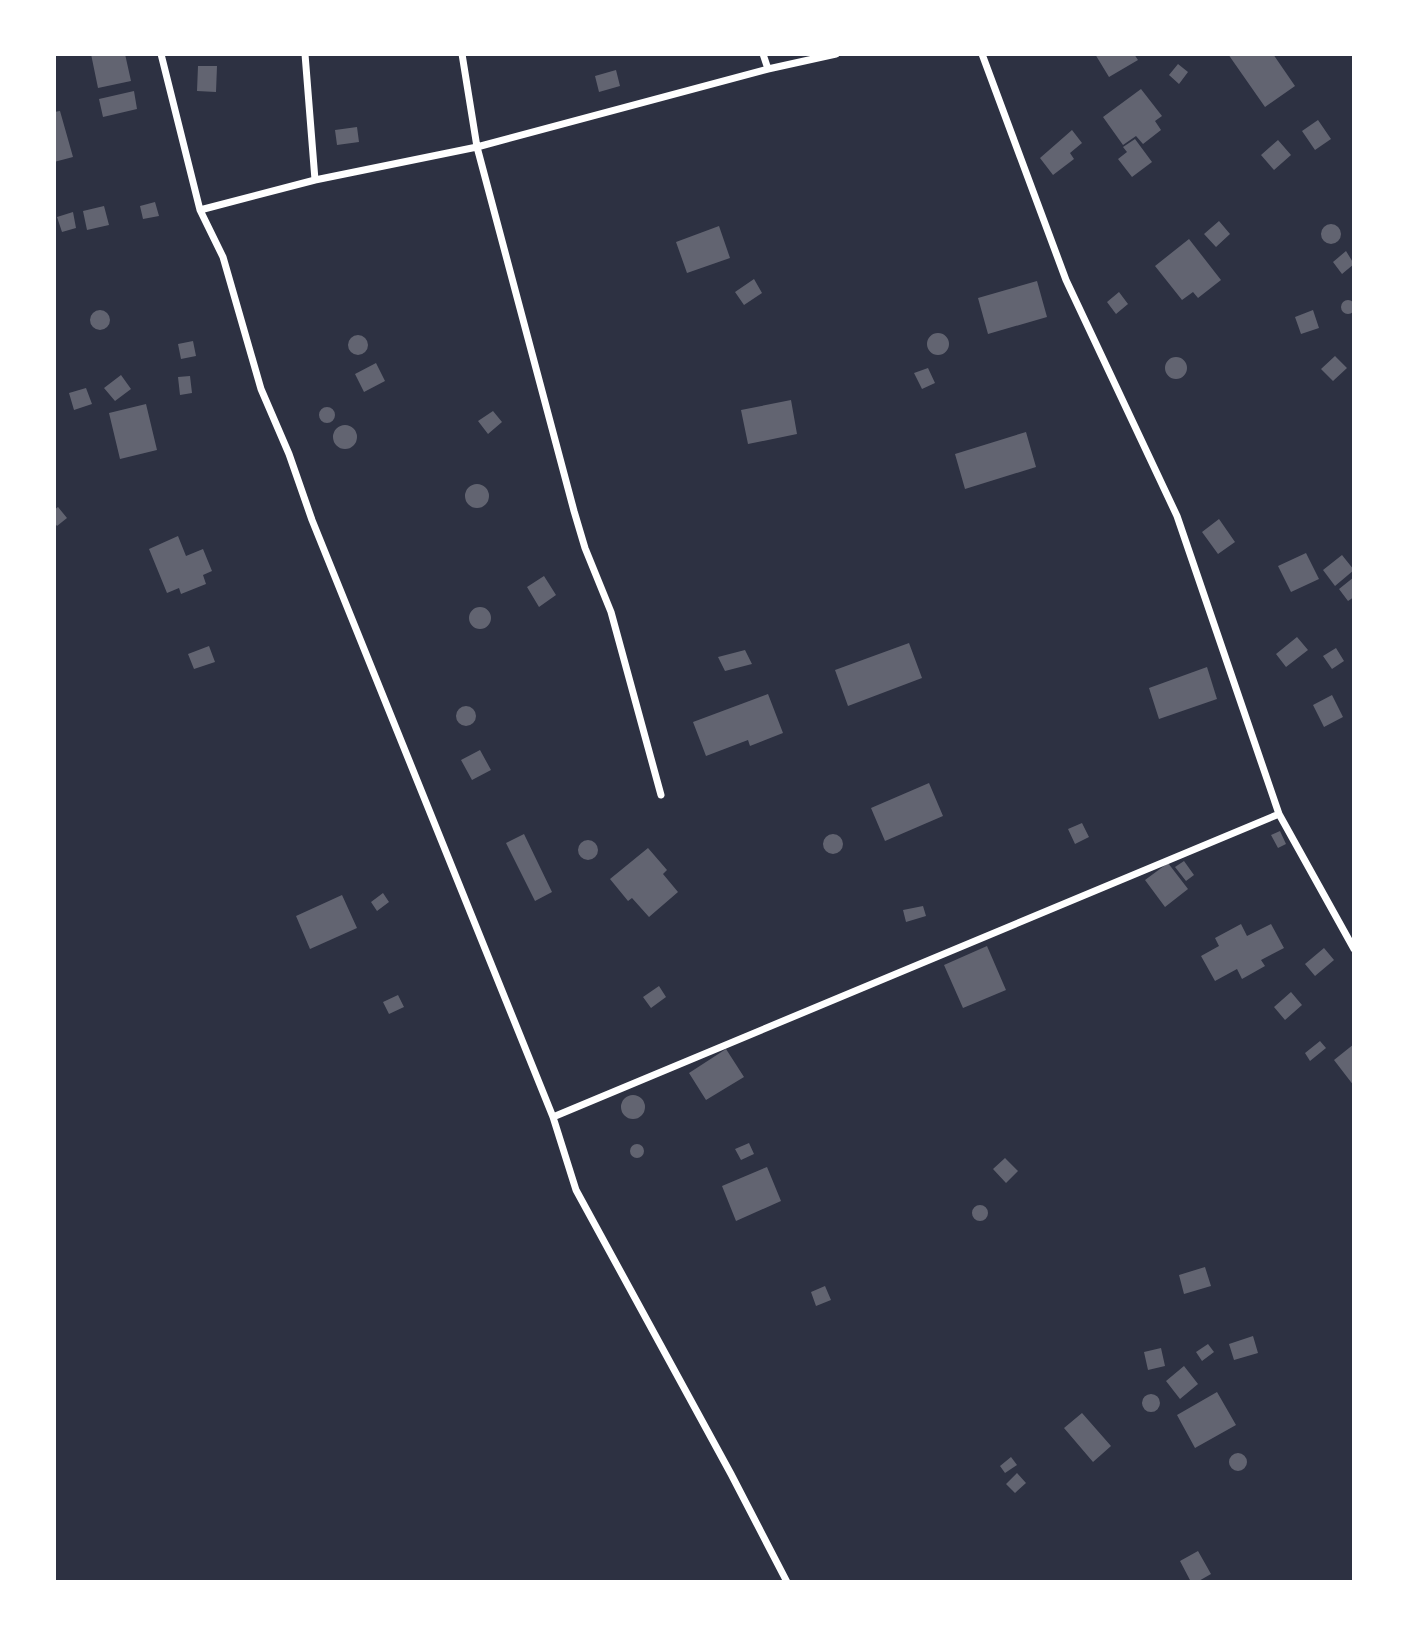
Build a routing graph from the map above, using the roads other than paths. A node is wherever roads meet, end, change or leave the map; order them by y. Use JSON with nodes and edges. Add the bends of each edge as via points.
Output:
{"nodes":[{"id":1,"x":161,"y":54,"type":"edge"},
{"id":2,"x":304,"y":54,"type":"edge"},
{"id":3,"x":462,"y":54,"type":"edge"},
{"id":4,"x":763,"y":54,"type":"edge"},
{"id":5,"x":836,"y":54,"type":"edge"},
{"id":6,"x":982,"y":54,"type":"edge"},
{"id":7,"x":768,"y":69,"type":"junction"},
{"id":8,"x":477,"y":147,"type":"junction"},
{"id":9,"x":315,"y":180,"type":"junction"},
{"id":10,"x":200,"y":211,"type":"junction"},
{"id":11,"x":661,"y":795,"type":"dead end"},
{"id":12,"x":1279,"y":814,"type":"junction"},
{"id":13,"x":1354,"y":949,"type":"edge"},
{"id":14,"x":553,"y":1117,"type":"junction"},
{"id":15,"x":787,"y":1582,"type":"edge"}],
"edges":[{"from":1,"to":10,"type":"street"},
{"from":2,"to":9,"type":"street"},
{"from":3,"to":8,"type":"street"},
{"from":4,"to":7,"type":"street"},
{"from":5,"to":7,"type":"street"},
{"from":6,"to":12,"type":"street","via":[[1066,281],[1177,516]]},
{"from":7,"to":8,"type":"street"},
{"from":8,"to":9,"type":"street"},
{"from":8,"to":11,"type":"street","via":[[578,524],[611,612]]},
{"from":9,"to":10,"type":"street"},
{"from":10,"to":14,"type":"street","via":[[223,257],[261,389]]},
{"from":12,"to":13,"type":"street"},
{"from":12,"to":14,"type":"street"},
{"from":14,"to":15,"type":"street","via":[[576,1191]]}]}
